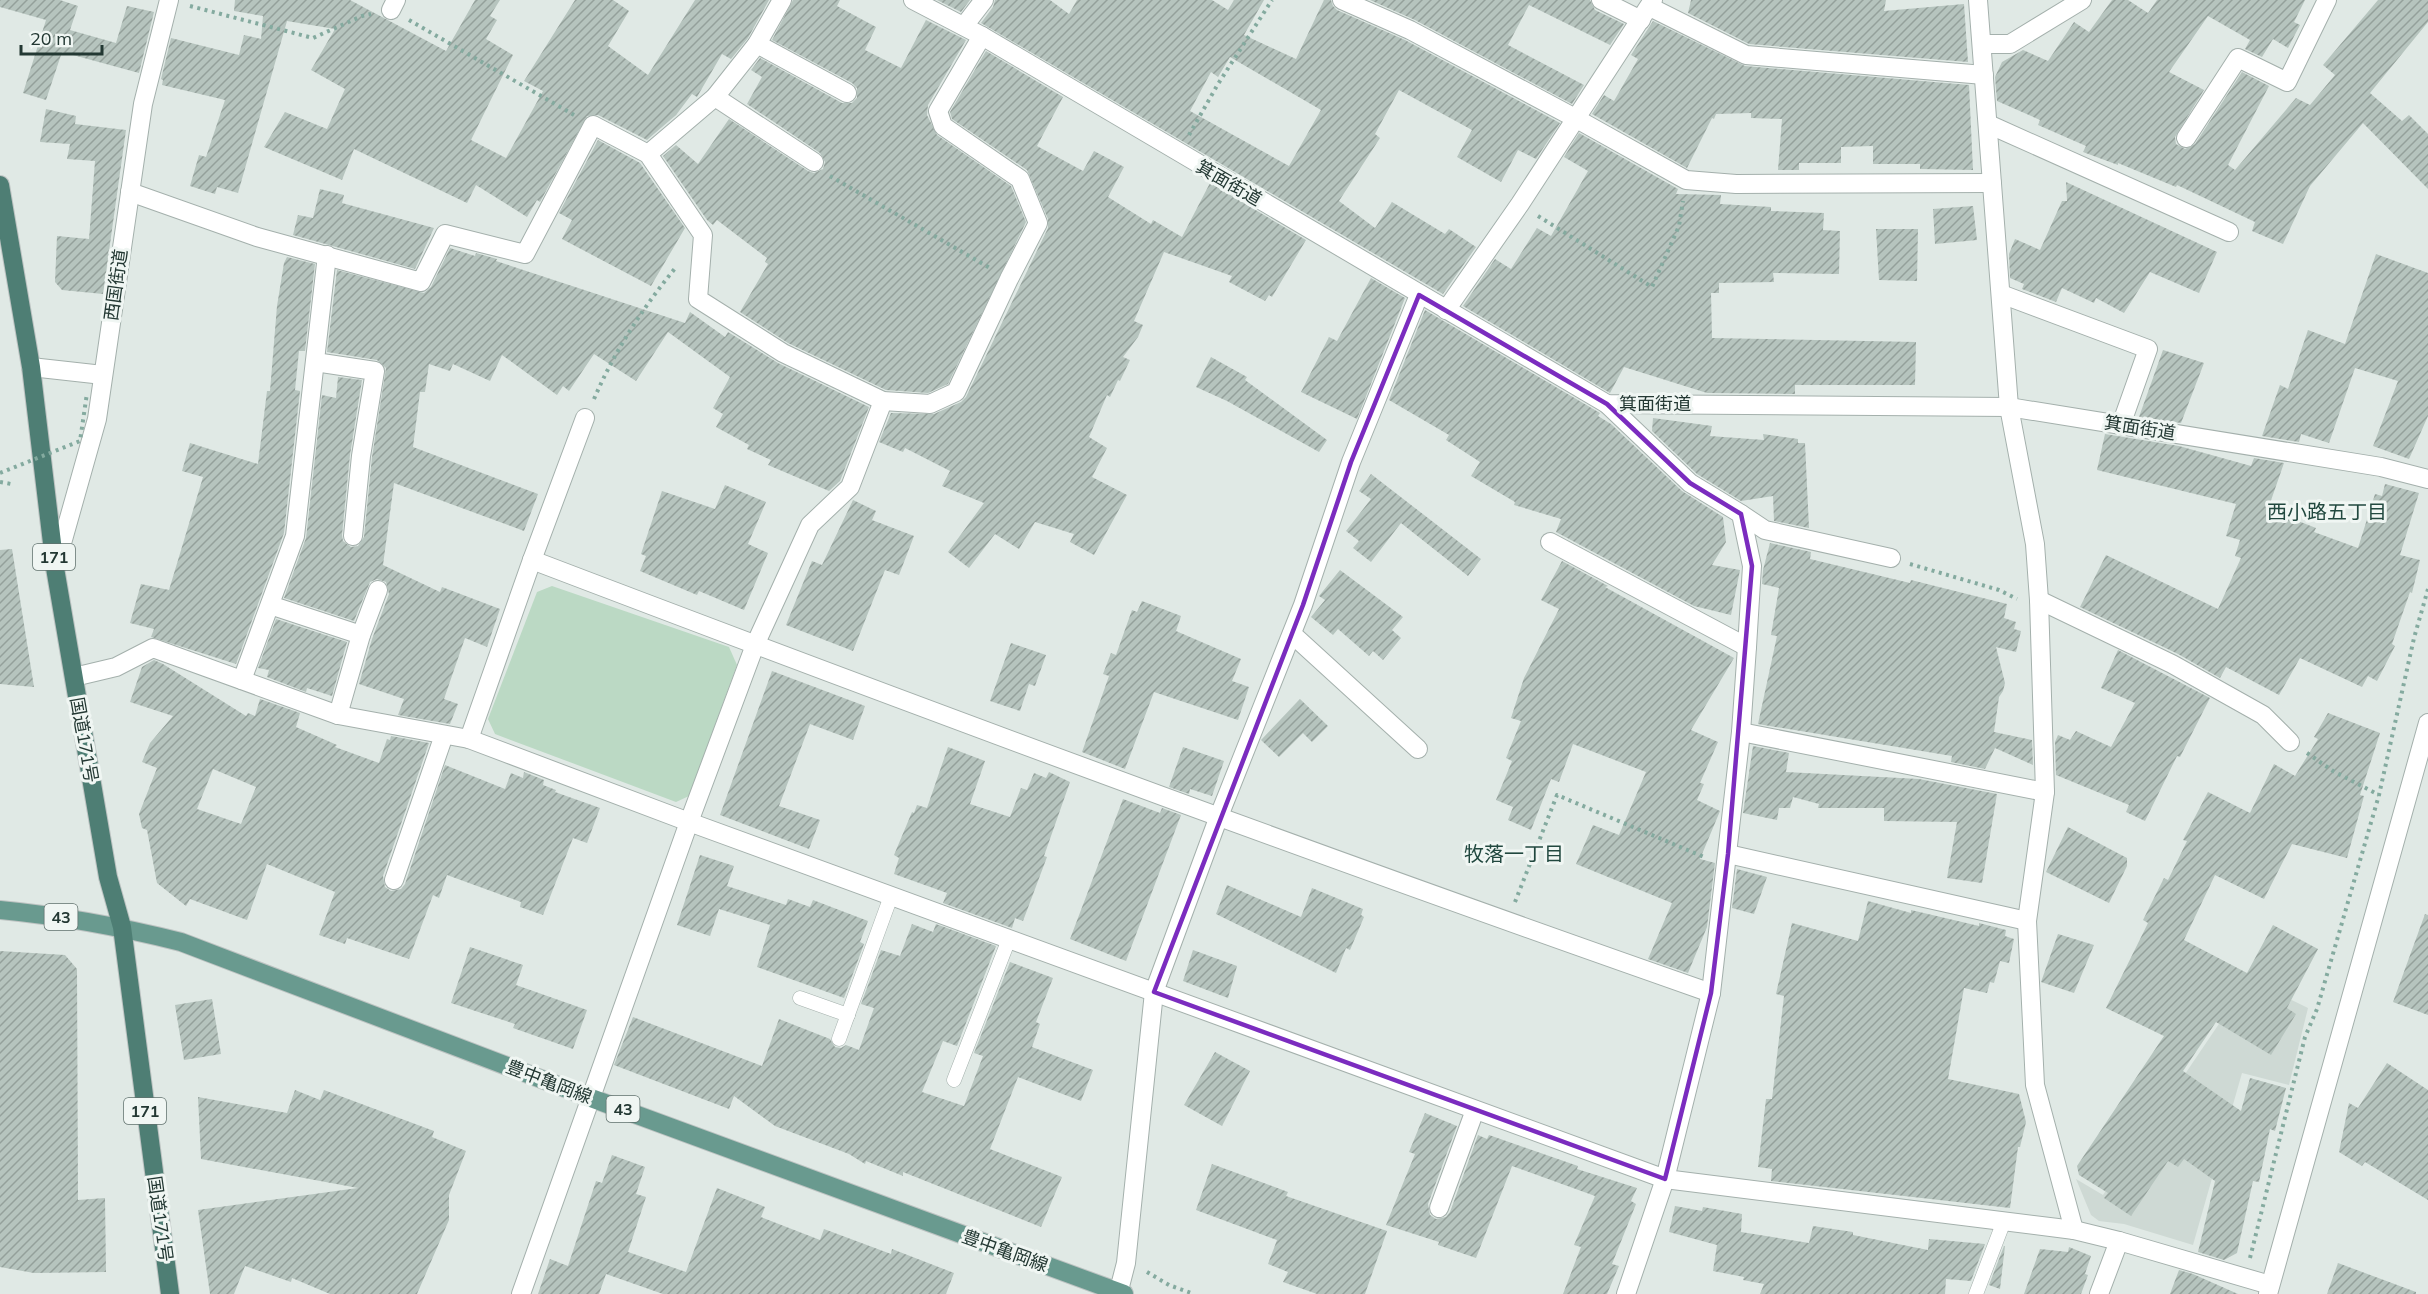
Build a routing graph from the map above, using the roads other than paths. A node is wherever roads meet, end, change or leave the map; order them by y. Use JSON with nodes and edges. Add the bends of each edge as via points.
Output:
{"nodes":[{"id":1,"x":169,"y":0,"type":"edge"},
{"id":2,"x":782,"y":0,"type":"edge"},
{"id":3,"x":913,"y":0,"type":"edge"},
{"id":4,"x":984,"y":0,"type":"edge"},
{"id":5,"x":1342,"y":0,"type":"edge"},
{"id":6,"x":1601,"y":0,"type":"edge"},
{"id":7,"x":1978,"y":0,"type":"edge"},
{"id":8,"x":2082,"y":0,"type":"edge"},
{"id":9,"x":2327,"y":0,"type":"edge"},
{"id":10,"x":1648,"y":9,"type":"edge"},
{"id":11,"x":964,"y":26,"type":"junction"},
{"id":12,"x":982,"y":36,"type":"junction"},
{"id":13,"x":757,"y":44,"type":"junction"},
{"id":14,"x":1982,"y":44,"type":"junction"},
{"id":15,"x":1984,"y":75,"type":"junction"},
{"id":16,"x":846,"y":93,"type":"dead end"},
{"id":17,"x":715,"y":97,"type":"junction"},
{"id":18,"x":1575,"y":118,"type":"junction"},
{"id":19,"x":1988,"y":124,"type":"junction"},
{"id":20,"x":2186,"y":138,"type":"dead end"},
{"id":21,"x":648,"y":154,"type":"junction"},
{"id":22,"x":814,"y":162,"type":"road end"},
{"id":23,"x":1992,"y":183,"type":"junction"},
{"id":24,"x":0,"y":185,"type":"edge"},
{"id":25,"x":130,"y":192,"type":"junction"},
{"id":26,"x":2229,"y":232,"type":"dead end"},
{"id":27,"x":327,"y":255,"type":"junction"},
{"id":28,"x":2001,"y":294,"type":"junction"},
{"id":29,"x":1419,"y":295,"type":"junction"},
{"id":30,"x":1446,"y":310,"type":"junction"},
{"id":31,"x":315,"y":362,"type":"junction"},
{"id":32,"x":30,"y":367,"type":"junction"},
{"id":33,"x":103,"y":375,"type":"junction"},
{"id":34,"x":883,"y":401,"type":"junction"},
{"id":35,"x":1607,"y":404,"type":"junction"},
{"id":36,"x":2009,"y":407,"type":"junction"},
{"id":37,"x":585,"y":418,"type":"road end"},
{"id":38,"x":2121,"y":425,"type":"junction"},
{"id":39,"x":2428,"y":479,"type":"edge"},
{"id":40,"x":1741,"y":514,"type":"junction"},
{"id":41,"x":353,"y":536,"type":"dead end"},
{"id":42,"x":1550,"y":542,"type":"dead end"},
{"id":43,"x":1891,"y":558,"type":"road end"},
{"id":44,"x":532,"y":560,"type":"junction"},
{"id":45,"x":55,"y":568,"type":"junction"},
{"id":46,"x":378,"y":590,"type":"dead end"},
{"id":47,"x":270,"y":605,"type":"junction"},
{"id":48,"x":2039,"y":605,"type":"junction"},
{"id":49,"x":1292,"y":634,"type":"junction"},
{"id":50,"x":361,"y":635,"type":"junction"},
{"id":51,"x":755,"y":645,"type":"junction"},
{"id":52,"x":1747,"y":647,"type":"junction"},
{"id":53,"x":74,"y":677,"type":"junction"},
{"id":54,"x":243,"y":680,"type":"junction"},
{"id":55,"x":338,"y":715,"type":"junction"},
{"id":56,"x":2428,"y":723,"type":"edge"},
{"id":57,"x":1741,"y":732,"type":"junction"},
{"id":58,"x":444,"y":735,"type":"junction"},
{"id":59,"x":469,"y":739,"type":"junction"},
{"id":60,"x":2290,"y":742,"type":"road end"},
{"id":61,"x":1418,"y":749,"type":"dead end"},
{"id":62,"x":2045,"y":792,"type":"junction"},
{"id":63,"x":1219,"y":816,"type":"junction"},
{"id":64,"x":689,"y":822,"type":"junction"},
{"id":65,"x":1728,"y":854,"type":"junction"},
{"id":66,"x":394,"y":880,"type":"dead end"},
{"id":67,"x":891,"y":896,"type":"junction"},
{"id":68,"x":0,"y":910,"type":"edge"},
{"id":69,"x":2027,"y":921,"type":"junction"},
{"id":70,"x":122,"y":927,"type":"junction"},
{"id":71,"x":1009,"y":939,"type":"junction"},
{"id":72,"x":1154,"y":992,"type":"junction"},
{"id":73,"x":1711,"y":993,"type":"junction"},
{"id":74,"x":800,"y":998,"type":"dead end"},
{"id":75,"x":848,"y":1015,"type":"junction"},
{"id":76,"x":839,"y":1039,"type":"dead end"},
{"id":77,"x":954,"y":1080,"type":"dead end"},
{"id":78,"x":591,"y":1098,"type":"junction"},
{"id":79,"x":1475,"y":1110,"type":"junction"},
{"id":80,"x":1665,"y":1179,"type":"junction"},
{"id":81,"x":1439,"y":1208,"type":"dead end"},
{"id":82,"x":2004,"y":1221,"type":"junction"},
{"id":83,"x":2074,"y":1230,"type":"junction"},
{"id":84,"x":2119,"y":1241,"type":"junction"},
{"id":85,"x":2269,"y":1290,"type":"edge"},
{"id":86,"x":1121,"y":1293,"type":"edge"},
{"id":87,"x":170,"y":1294,"type":"edge"},
{"id":88,"x":521,"y":1294,"type":"edge"},
{"id":89,"x":1626,"y":1294,"type":"edge"},
{"id":90,"x":1976,"y":1294,"type":"edge"},
{"id":91,"x":2099,"y":1294,"type":"edge"}],
"edges":[{"from":1,"to":25,"type":"street","name":"西国街道","via":[[143,104]]},
{"from":2,"to":13,"type":"street"},
{"from":3,"to":11,"type":"street","name":"箕面街道"},
{"from":4,"to":11,"type":"street"},
{"from":5,"to":18,"type":"street","via":[[1410,30]]},
{"from":6,"to":10,"type":"street"},
{"from":7,"to":14,"type":"street"},
{"from":8,"to":14,"type":"street","via":[[2010,44]]},
{"from":9,"to":20,"type":"street","via":[[2286,82],[2238,58]]},
{"from":10,"to":15,"type":"street","via":[[1746,55]]},
{"from":10,"to":18,"type":"street"},
{"from":11,"to":12,"type":"street","name":"箕面街道"},
{"from":12,"to":29,"type":"street","name":"箕面街道"},
{"from":12,"to":34,"type":"street","via":[[938,111],[943,126],[1020,179],[1038,223],[956,392],[930,404]]},
{"from":13,"to":16,"type":"street"},
{"from":13,"to":17,"type":"street"},
{"from":14,"to":15,"type":"street"},
{"from":15,"to":19,"type":"street"},
{"from":17,"to":21,"type":"street"},
{"from":17,"to":22,"type":"street"},
{"from":18,"to":23,"type":"street","via":[[1686,180],[1736,184]]},
{"from":18,"to":30,"type":"street"},
{"from":19,"to":23,"type":"street"},
{"from":19,"to":26,"type":"street"},
{"from":21,"to":27,"type":"street","via":[[593,125],[525,254],[445,234],[421,282]]},
{"from":21,"to":34,"type":"street","via":[[703,235],[698,298],[783,353]]},
{"from":23,"to":28,"type":"street"},
{"from":24,"to":32,"type":"highway","name":"国道171号","number":"171"},
{"from":25,"to":27,"type":"street","via":[[257,237]]},
{"from":25,"to":33,"type":"street","name":"西国街道"},
{"from":27,"to":31,"type":"street"},
{"from":28,"to":36,"type":"street"},
{"from":28,"to":38,"type":"street","via":[[2148,349]]},
{"from":29,"to":30,"type":"street","name":"箕面街道"},
{"from":29,"to":49,"type":"street","via":[[1351,462]]},
{"from":30,"to":35,"type":"street","name":"箕面街道"},
{"from":31,"to":41,"type":"street","via":[[375,371]]},
{"from":31,"to":47,"type":"street","via":[[295,536]]},
{"from":32,"to":33,"type":"street"},
{"from":32,"to":45,"type":"highway","name":"国道171号","number":"171"},
{"from":33,"to":45,"type":"street","name":"西国街道","via":[[97,420]]},
{"from":34,"to":51,"type":"street","via":[[850,487],[810,525]]},
{"from":35,"to":36,"type":"street","name":"箕面街道"},
{"from":35,"to":40,"type":"street","via":[[1690,483]]},
{"from":36,"to":38,"type":"street","name":"箕面街道"},
{"from":36,"to":48,"type":"street","via":[[2035,544]]},
{"from":37,"to":44,"type":"street"},
{"from":38,"to":39,"type":"street","name":"箕面街道","via":[[2381,467]]},
{"from":40,"to":43,"type":"street","via":[[1765,530]]},
{"from":40,"to":52,"type":"street","via":[[1752,566]]},
{"from":42,"to":52,"type":"street"},
{"from":44,"to":51,"type":"street"},
{"from":44,"to":59,"type":"street"},
{"from":45,"to":53,"type":"highway","name":"国道171号","number":"171"},
{"from":46,"to":50,"type":"street"},
{"from":47,"to":50,"type":"street"},
{"from":47,"to":54,"type":"street"},
{"from":48,"to":60,"type":"street","via":[[2172,664],[2263,715]]},
{"from":48,"to":62,"type":"street"},
{"from":49,"to":61,"type":"street"},
{"from":49,"to":63,"type":"street"},
{"from":50,"to":55,"type":"street"},
{"from":51,"to":63,"type":"street"},
{"from":51,"to":64,"type":"street"},
{"from":52,"to":57,"type":"street"},
{"from":53,"to":54,"type":"street","via":[[116,667],[153,648]]},
{"from":53,"to":70,"type":"highway","name":"国道171号","number":"171","via":[[108,877]]},
{"from":54,"to":55,"type":"street"},
{"from":55,"to":58,"type":"street"},
{"from":56,"to":85,"type":"street"},
{"from":57,"to":62,"type":"street"},
{"from":57,"to":65,"type":"street"},
{"from":58,"to":59,"type":"street"},
{"from":58,"to":66,"type":"street"},
{"from":59,"to":64,"type":"street"},
{"from":62,"to":69,"type":"street"},
{"from":63,"to":72,"type":"street"},
{"from":63,"to":73,"type":"street"},
{"from":64,"to":67,"type":"street"},
{"from":64,"to":78,"type":"street"},
{"from":65,"to":69,"type":"street"},
{"from":65,"to":73,"type":"street"},
{"from":67,"to":71,"type":"street"},
{"from":67,"to":75,"type":"lane"},
{"from":68,"to":70,"type":"main road","name":"豊中亀岡線","number":"43"},
{"from":69,"to":83,"type":"street","via":[[2035,1085]]},
{"from":70,"to":78,"type":"main road","name":"豊中亀岡線","number":"43","via":[[182,942]]},
{"from":70,"to":87,"type":"highway","name":"国道171号","number":"171"},
{"from":71,"to":72,"type":"street"},
{"from":71,"to":77,"type":"lane"},
{"from":72,"to":79,"type":"street"},
{"from":72,"to":86,"type":"street"},
{"from":73,"to":80,"type":"street"},
{"from":74,"to":75,"type":"lane"},
{"from":75,"to":76,"type":"lane"},
{"from":78,"to":86,"type":"main road","name":"豊中亀岡線","number":"43"},
{"from":78,"to":88,"type":"street"},
{"from":79,"to":80,"type":"street"},
{"from":79,"to":81,"type":"street"},
{"from":80,"to":82,"type":"street"},
{"from":80,"to":89,"type":"street"},
{"from":82,"to":83,"type":"street"},
{"from":82,"to":90,"type":"lane"},
{"from":83,"to":84,"type":"street"},
{"from":84,"to":85,"type":"street","via":[[2245,1278]]},
{"from":84,"to":91,"type":"street"}]}
